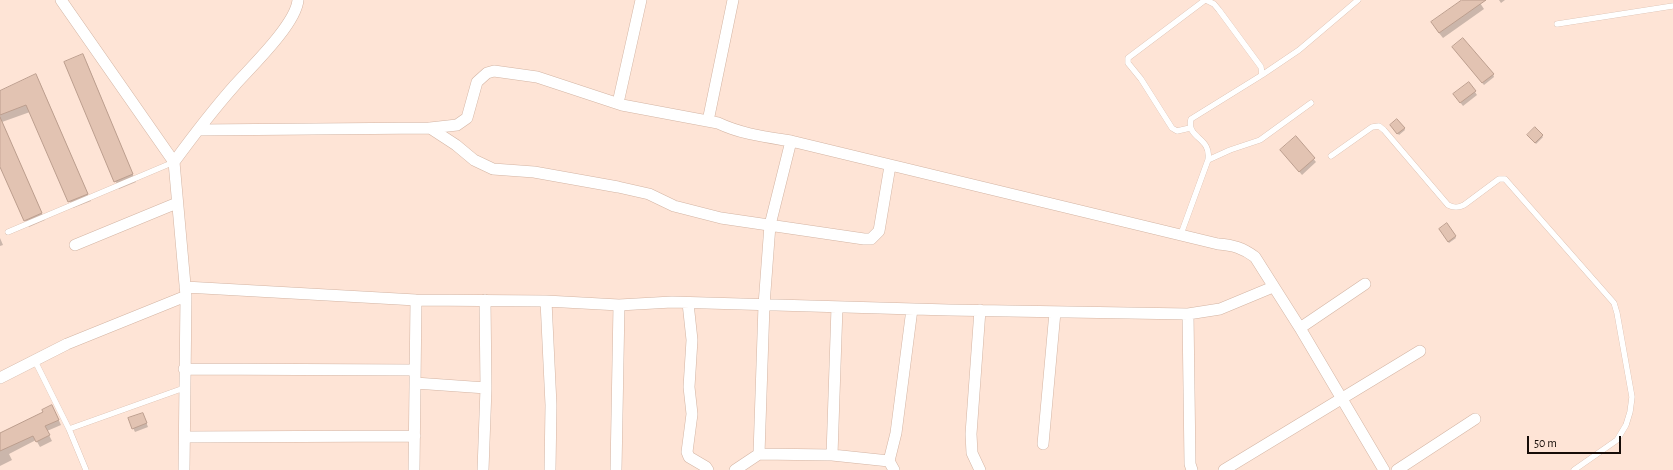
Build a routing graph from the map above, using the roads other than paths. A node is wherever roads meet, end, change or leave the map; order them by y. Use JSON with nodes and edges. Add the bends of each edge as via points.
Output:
{"nodes":[{"id":1,"x":61,"y":0,"type":"edge"},
{"id":2,"x":298,"y":0,"type":"edge"},
{"id":3,"x":641,"y":0,"type":"edge"},
{"id":4,"x":733,"y":0,"type":"edge"},
{"id":5,"x":1206,"y":0,"type":"edge"},
{"id":6,"x":1358,"y":0,"type":"edge"},
{"id":7,"x":1673,"y":6,"type":"edge"},
{"id":8,"x":1557,"y":24,"type":"dead end"},
{"id":9,"x":1262,"y":75,"type":"junction"},
{"id":10,"x":618,"y":103,"type":"junction"},
{"id":11,"x":1311,"y":103,"type":"dead end"},
{"id":12,"x":708,"y":121,"type":"junction"},
{"id":13,"x":430,"y":128,"type":"junction"},
{"id":14,"x":1190,"y":128,"type":"junction"},
{"id":15,"x":198,"y":130,"type":"junction"},
{"id":16,"x":791,"y":141,"type":"junction"},
{"id":17,"x":1331,"y":156,"type":"dead end"},
{"id":18,"x":1208,"y":160,"type":"junction"},
{"id":19,"x":174,"y":162,"type":"junction"},
{"id":20,"x":890,"y":166,"type":"junction"},
{"id":21,"x":177,"y":203,"type":"junction"},
{"id":22,"x":770,"y":225,"type":"junction"},
{"id":23,"x":8,"y":232,"type":"dead end"},
{"id":24,"x":1181,"y":234,"type":"junction"},
{"id":25,"x":75,"y":245,"type":"dead end"},
{"id":26,"x":1365,"y":284,"type":"dead end"},
{"id":27,"x":1273,"y":287,"type":"junction"},
{"id":28,"x":185,"y":292,"type":"junction"},
{"id":29,"x":416,"y":300,"type":"junction"},
{"id":30,"x":485,"y":300,"type":"junction"},
{"id":31,"x":546,"y":301,"type":"junction"},
{"id":32,"x":688,"y":303,"type":"junction"},
{"id":33,"x":619,"y":305,"type":"junction"},
{"id":34,"x":764,"y":305,"type":"junction"},
{"id":35,"x":837,"y":307,"type":"junction"},
{"id":36,"x":912,"y":309,"type":"junction"},
{"id":37,"x":980,"y":310,"type":"junction"},
{"id":38,"x":1055,"y":312,"type":"junction"},
{"id":39,"x":1188,"y":314,"type":"junction"},
{"id":40,"x":1300,"y":328,"type":"junction"},
{"id":41,"x":1420,"y":351,"type":"dead end"},
{"id":42,"x":35,"y":360,"type":"junction"},
{"id":43,"x":184,"y":369,"type":"junction"},
{"id":44,"x":415,"y":370,"type":"junction"},
{"id":45,"x":0,"y":378,"type":"edge"},
{"id":46,"x":415,"y":383,"type":"junction"},
{"id":47,"x":184,"y":388,"type":"junction"},
{"id":48,"x":486,"y":388,"type":"junction"},
{"id":49,"x":1342,"y":398,"type":"junction"},
{"id":50,"x":1475,"y":419,"type":"dead end"},
{"id":51,"x":70,"y":429,"type":"junction"},
{"id":52,"x":415,"y":436,"type":"junction"},
{"id":53,"x":185,"y":437,"type":"junction"},
{"id":54,"x":1043,"y":444,"type":"dead end"},
{"id":55,"x":759,"y":454,"type":"junction"},
{"id":56,"x":832,"y":455,"type":"junction"},
{"id":57,"x":892,"y":465,"type":"edge"},
{"id":58,"x":86,"y":470,"type":"edge"},
{"id":59,"x":184,"y":470,"type":"edge"},
{"id":60,"x":414,"y":470,"type":"edge"},
{"id":61,"x":483,"y":470,"type":"edge"},
{"id":62,"x":550,"y":470,"type":"edge"},
{"id":63,"x":616,"y":470,"type":"edge"},
{"id":64,"x":708,"y":470,"type":"edge"},
{"id":65,"x":735,"y":470,"type":"edge"},
{"id":66,"x":980,"y":470,"type":"edge"},
{"id":67,"x":1192,"y":470,"type":"edge"},
{"id":68,"x":1224,"y":470,"type":"edge"},
{"id":69,"x":1384,"y":470,"type":"edge"},
{"id":70,"x":1397,"y":470,"type":"edge"},
{"id":71,"x":1574,"y":470,"type":"edge"}],
"edges":[{"from":1,"to":19,"type":"street"},
{"from":2,"to":15,"type":"street","via":[[279,36]]},
{"from":3,"to":10,"type":"street"},
{"from":4,"to":12,"type":"street"},
{"from":5,"to":9,"type":"lane","via":[[1220,10],[1261,67]]},
{"from":5,"to":14,"type":"lane","via":[[1128,58],[1128,63],[1142,79],[1172,128],[1177,131]]},
{"from":6,"to":9,"type":"lane","via":[[1299,50]]},
{"from":7,"to":8,"type":"lane"},
{"from":9,"to":14,"type":"lane","via":[[1191,119]]},
{"from":10,"to":12,"type":"street"},
{"from":10,"to":13,"type":"street","via":[[537,77],[494,71],[487,72],[477,82],[467,118],[457,125]]},
{"from":11,"to":18,"type":"lane","via":[[1260,140]]},
{"from":12,"to":16,"type":"street","via":[[739,132]]},
{"from":13,"to":15,"type":"street"},
{"from":13,"to":22,"type":"street","via":[[474,160],[493,169],[534,172],[618,187],[649,194],[674,206],[721,218]]},
{"from":14,"to":18,"type":"lane","via":[[1208,148]]},
{"from":15,"to":19,"type":"street"},
{"from":16,"to":20,"type":"street"},
{"from":16,"to":22,"type":"street"},
{"from":17,"to":71,"type":"lane","via":[[1372,127],[1378,126],[1448,205],[1454,208],[1464,205],[1499,179],[1505,179],[1614,303],[1632,397],[1630,412],[1617,440]]},
{"from":18,"to":24,"type":"lane"},
{"from":19,"to":21,"type":"street"},
{"from":19,"to":23,"type":"lane"},
{"from":20,"to":22,"type":"street","via":[[879,231],[871,239]]},
{"from":20,"to":24,"type":"street"},
{"from":21,"to":25,"type":"street"},
{"from":21,"to":28,"type":"street"},
{"from":22,"to":34,"type":"street"},
{"from":24,"to":27,"type":"street","via":[[1245,250],[1255,257]]},
{"from":26,"to":40,"type":"street"},
{"from":27,"to":39,"type":"street","via":[[1220,309]]},
{"from":27,"to":40,"type":"street"},
{"from":28,"to":29,"type":"street"},
{"from":28,"to":42,"type":"street"},
{"from":28,"to":43,"type":"street"},
{"from":29,"to":30,"type":"street"},
{"from":29,"to":44,"type":"street"},
{"from":30,"to":31,"type":"street"},
{"from":30,"to":48,"type":"street"},
{"from":31,"to":33,"type":"street"},
{"from":31,"to":62,"type":"street","via":[[551,405]]},
{"from":32,"to":33,"type":"street"},
{"from":32,"to":34,"type":"street"},
{"from":32,"to":64,"type":"street","via":[[692,340],[689,387],[692,414],[687,452],[689,457]]},
{"from":33,"to":63,"type":"street"},
{"from":34,"to":35,"type":"street"},
{"from":34,"to":55,"type":"street"},
{"from":35,"to":36,"type":"street"},
{"from":35,"to":56,"type":"street"},
{"from":36,"to":37,"type":"street"},
{"from":36,"to":57,"type":"street"},
{"from":37,"to":38,"type":"street"},
{"from":37,"to":66,"type":"street","via":[[971,434],[972,453]]},
{"from":38,"to":39,"type":"street"},
{"from":38,"to":54,"type":"street"},
{"from":39,"to":67,"type":"street"},
{"from":40,"to":49,"type":"street"},
{"from":41,"to":49,"type":"street"},
{"from":42,"to":45,"type":"street"},
{"from":42,"to":51,"type":"lane"},
{"from":43,"to":44,"type":"street"},
{"from":43,"to":47,"type":"street"},
{"from":44,"to":46,"type":"street"},
{"from":46,"to":48,"type":"street"},
{"from":46,"to":52,"type":"street"},
{"from":47,"to":51,"type":"lane"},
{"from":47,"to":53,"type":"street"},
{"from":48,"to":61,"type":"street"},
{"from":49,"to":68,"type":"street"},
{"from":49,"to":69,"type":"street"},
{"from":50,"to":70,"type":"street"},
{"from":51,"to":58,"type":"lane"},
{"from":52,"to":53,"type":"street"},
{"from":52,"to":60,"type":"street"},
{"from":53,"to":59,"type":"street"},
{"from":55,"to":56,"type":"street"},
{"from":55,"to":65,"type":"street"},
{"from":56,"to":57,"type":"street"}]}
